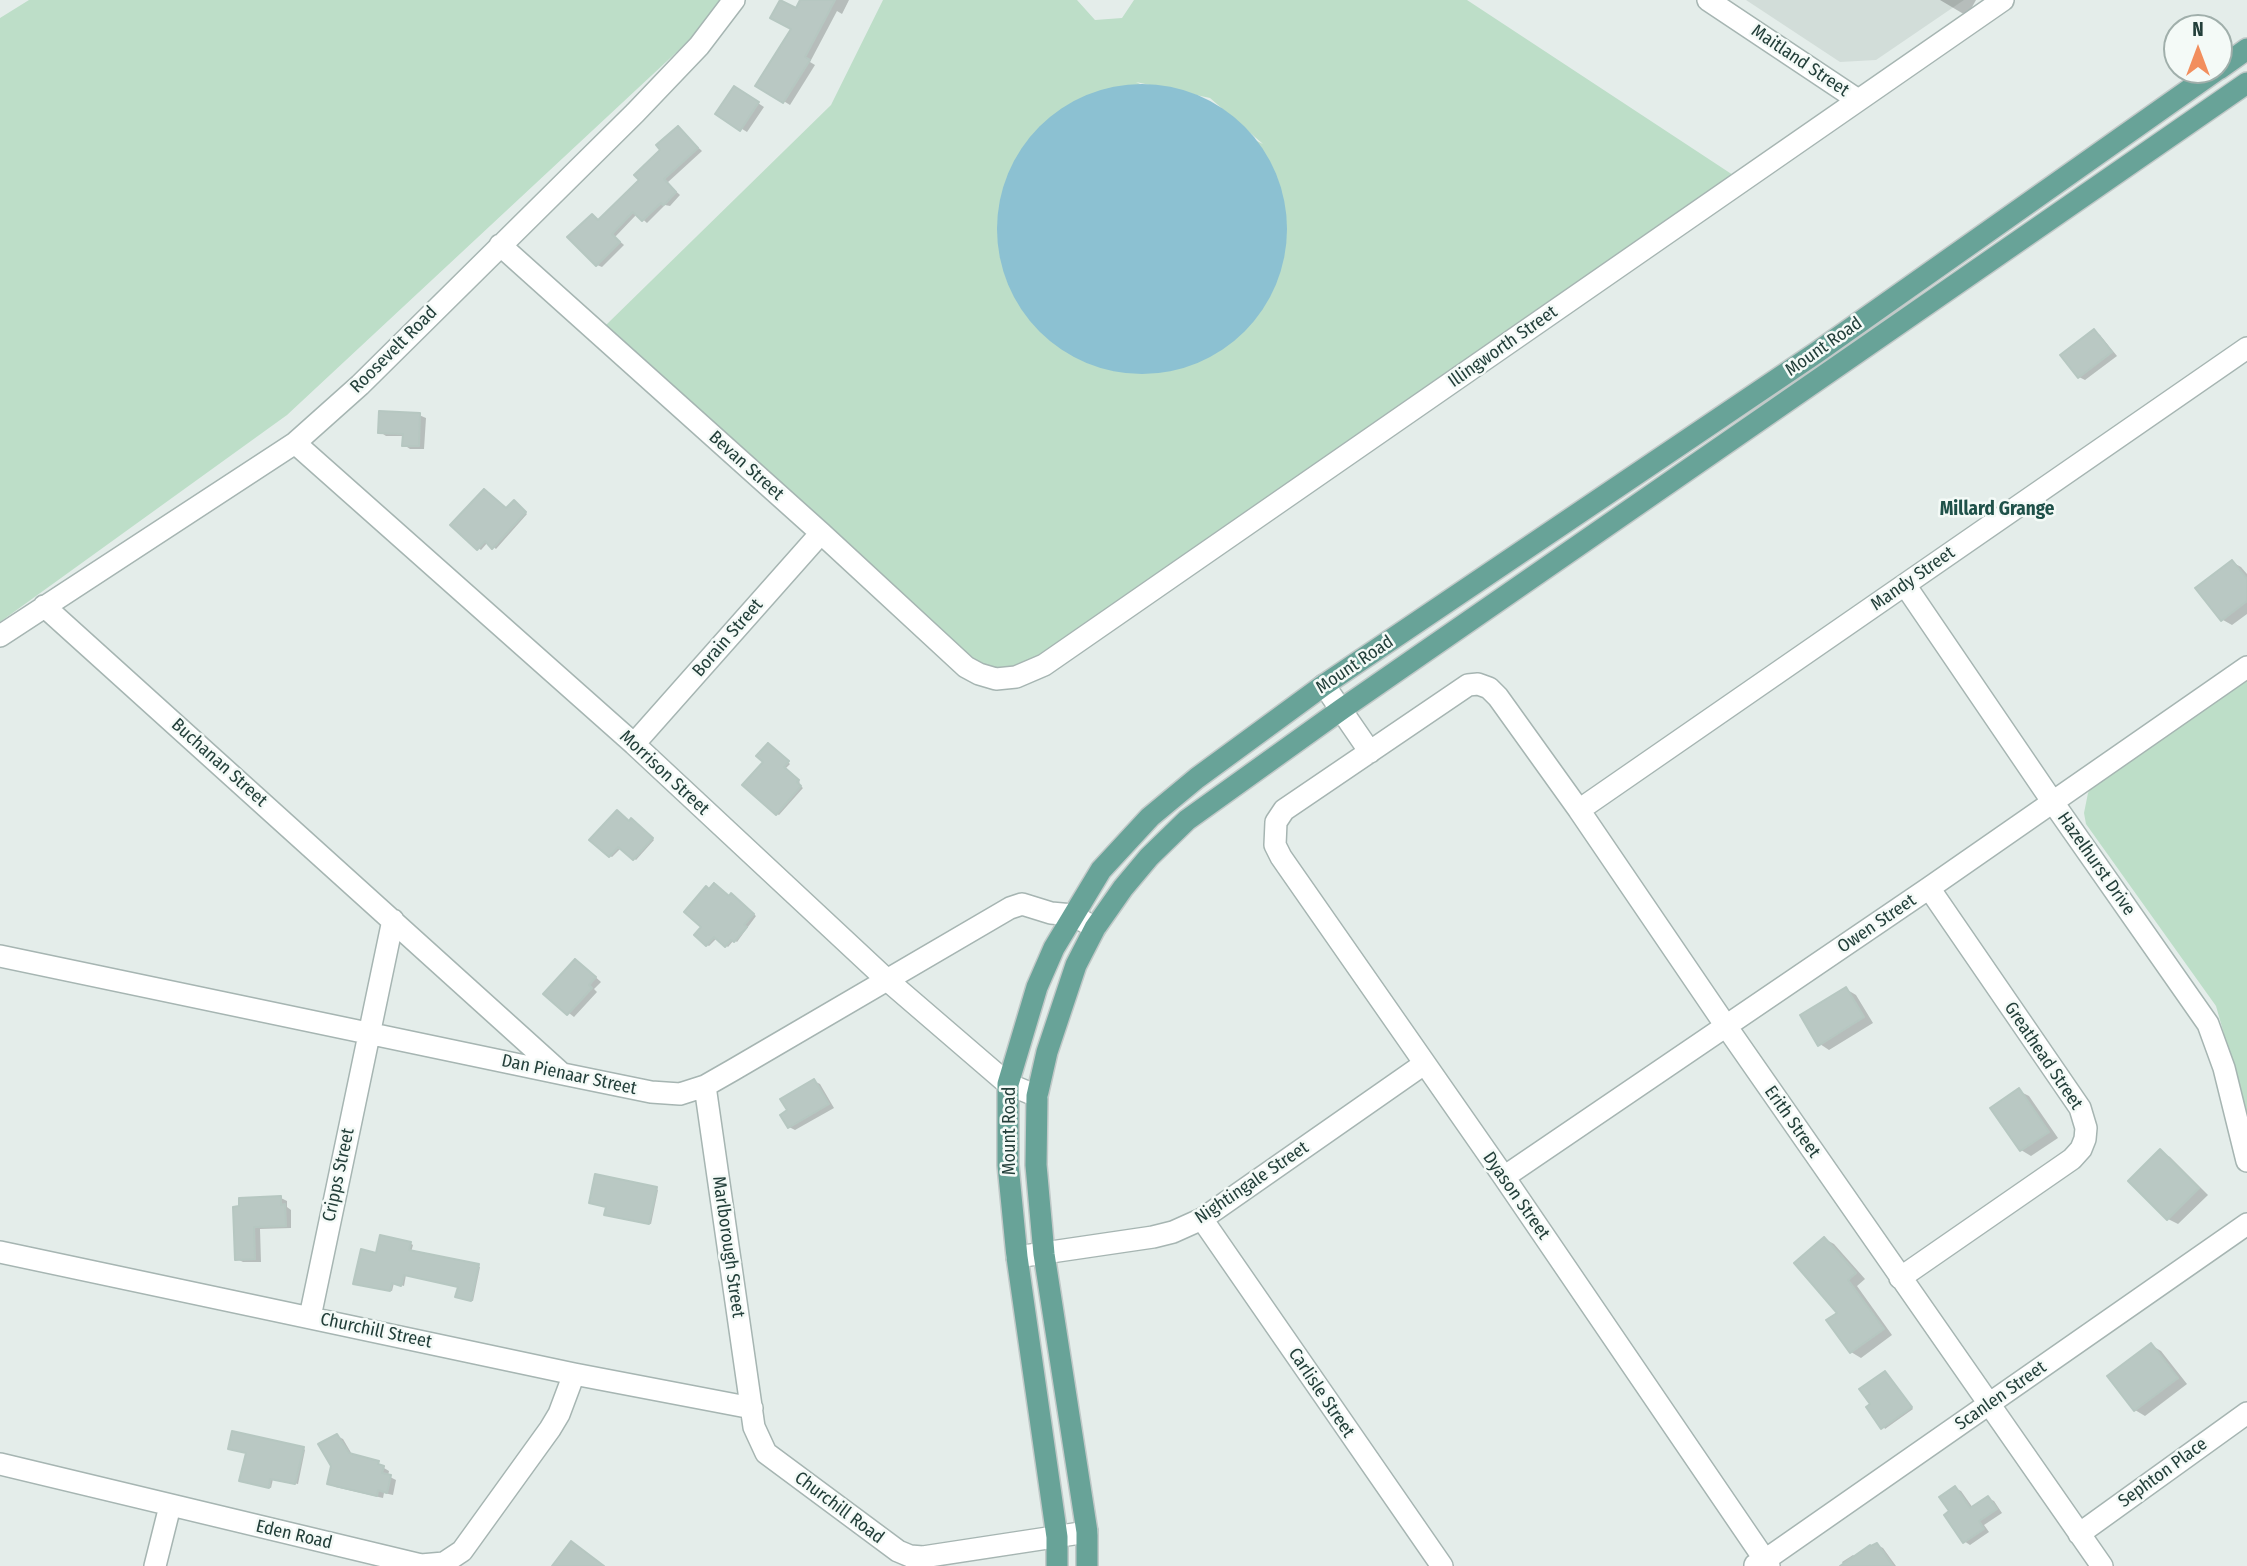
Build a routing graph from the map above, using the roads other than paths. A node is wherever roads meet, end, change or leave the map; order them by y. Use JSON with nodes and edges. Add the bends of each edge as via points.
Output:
{"nodes":[{"id":1,"x":734,"y":0,"type":"edge"},
{"id":2,"x":1707,"y":0,"type":"edge"},
{"id":3,"x":2003,"y":0,"type":"edge"},
{"id":4,"x":2247,"y":83,"type":"edge"},
{"id":5,"x":2197,"y":84,"type":"edge"},
{"id":6,"x":1858,"y":100,"type":"junction"},
{"id":7,"x":2072,"y":173,"type":"junction"},
{"id":8,"x":2087,"y":194,"type":"junction"},
{"id":9,"x":500,"y":245,"type":"junction"},
{"id":10,"x":2247,"y":348,"type":"edge"},
{"id":11,"x":1727,"y":413,"type":"junction"},
{"id":12,"x":1740,"y":434,"type":"junction"},
{"id":13,"x":295,"y":443,"type":"junction"},
{"id":14,"x":821,"y":533,"type":"junction"},
{"id":15,"x":1905,"y":585,"type":"junction"},
{"id":16,"x":44,"y":606,"type":"junction"},
{"id":17,"x":0,"y":636,"type":"edge"},
{"id":18,"x":2247,"y":667,"type":"edge"},
{"id":19,"x":996,"y":678,"type":"joint"},
{"id":20,"x":1324,"y":685,"type":"junction"},
{"id":21,"x":1342,"y":709,"type":"junction"},
{"id":22,"x":634,"y":744,"type":"junction"},
{"id":23,"x":1370,"y":752,"type":"junction"},
{"id":24,"x":2052,"y":801,"type":"junction"},
{"id":25,"x":1579,"y":810,"type":"junction"},
{"id":26,"x":1929,"y":888,"type":"junction"},
{"id":27,"x":1073,"y":915,"type":"junction"},
{"id":28,"x":393,"y":920,"type":"junction"},
{"id":29,"x":1095,"y":928,"type":"junction"},
{"id":30,"x":0,"y":956,"type":"edge"},
{"id":31,"x":886,"y":979,"type":"junction"},
{"id":32,"x":1726,"y":1026,"type":"junction"},
{"id":33,"x":368,"y":1033,"type":"junction"},
{"id":34,"x":1424,"y":1064,"type":"junction"},
{"id":35,"x":563,"y":1074,"type":"junction"},
{"id":36,"x":1008,"y":1084,"type":"junction"},
{"id":37,"x":705,"y":1086,"type":"junction"},
{"id":38,"x":1038,"y":1096,"type":"junction"},
{"id":39,"x":2247,"y":1161,"type":"edge"},
{"id":40,"x":1504,"y":1177,"type":"junction"},
{"id":41,"x":1202,"y":1220,"type":"junction"},
{"id":42,"x":2247,"y":1224,"type":"edge"},
{"id":43,"x":0,"y":1252,"type":"edge"},
{"id":44,"x":1044,"y":1254,"type":"junction"},
{"id":45,"x":1017,"y":1257,"type":"junction"},
{"id":46,"x":1900,"y":1278,"type":"junction"},
{"id":47,"x":310,"y":1317,"type":"junction"},
{"id":48,"x":574,"y":1374,"type":"junction"},
{"id":49,"x":1989,"y":1404,"type":"junction"},
{"id":50,"x":752,"y":1408,"type":"junction"},
{"id":51,"x":2247,"y":1413,"type":"edge"},
{"id":52,"x":0,"y":1464,"type":"edge"},
{"id":53,"x":170,"y":1506,"type":"junction"},
{"id":54,"x":1087,"y":1532,"type":"junction"},
{"id":55,"x":2079,"y":1534,"type":"junction"},
{"id":56,"x":1057,"y":1537,"type":"junction"},
{"id":57,"x":1762,"y":1564,"type":"edge"},
{"id":58,"x":155,"y":1566,"type":"edge"},
{"id":59,"x":1057,"y":1566,"type":"edge"},
{"id":60,"x":1087,"y":1566,"type":"edge"},
{"id":61,"x":1442,"y":1566,"type":"edge"},
{"id":62,"x":2102,"y":1566,"type":"edge"}],
"edges":[{"from":1,"to":9,"type":"street","name":"Roosevelt Road","via":[[699,46]]},
{"from":2,"to":6,"type":"street","name":"Maitland Street"},
{"from":3,"to":6,"type":"street","name":"Illingworth Street"},
{"from":4,"to":8,"type":"main road","name":"Mount Road"},
{"from":5,"to":7,"type":"main road","name":"Mount Road"},
{"from":6,"to":19,"type":"street","name":"Illingworth Street","via":[[1044,665],[1016,677]]},
{"from":7,"to":8,"type":"main road"},
{"from":7,"to":11,"type":"main road","name":"Mount Road"},
{"from":8,"to":12,"type":"main road","name":"Mount Road"},
{"from":9,"to":13,"type":"street","name":"Roosevelt Road"},
{"from":9,"to":14,"type":"street","name":"Bevan Street"},
{"from":10,"to":15,"type":"street","name":"Mandy Street"},
{"from":11,"to":12,"type":"main road"},
{"from":11,"to":20,"type":"main road","name":"Mount Road"},
{"from":12,"to":21,"type":"main road","name":"Mount Road"},
{"from":13,"to":16,"type":"street","name":"Roosevelt Road"},
{"from":13,"to":22,"type":"street","name":"Morrison Street"},
{"from":14,"to":19,"type":"street","name":"Bevan Street","via":[[967,667]]},
{"from":14,"to":22,"type":"street","name":"Borain Street"},
{"from":15,"to":24,"type":"street","name":"Hazelhurst Drive"},
{"from":15,"to":25,"type":"street","name":"Mandy Street"},
{"from":16,"to":17,"type":"street","name":"Roosevelt Road"},
{"from":16,"to":28,"type":"street","name":"Buchanan Street"},
{"from":18,"to":24,"type":"street","name":"Owen Street"},
{"from":20,"to":21,"type":"street"},
{"from":20,"to":27,"type":"main road","name":"Mount Road","via":[[1150,817],[1101,870]]},
{"from":21,"to":23,"type":"street"},
{"from":21,"to":29,"type":"main road","name":"Mount Road","via":[[1187,820],[1149,857]]},
{"from":22,"to":31,"type":"street","name":"Morrison Street"},
{"from":23,"to":25,"type":"street","name":"Erith Street","via":[[1459,690],[1478,684],[1498,697]]},
{"from":23,"to":34,"type":"street","name":"Dyason Street","via":[[1284,810],[1276,822],[1275,845]]},
{"from":24,"to":26,"type":"street","name":"Owen Street"},
{"from":24,"to":39,"type":"street","name":"Hazelhurst Drive","via":[[2208,1024]]},
{"from":25,"to":32,"type":"street","name":"Erith Street"},
{"from":26,"to":32,"type":"street","name":"Owen Street"},
{"from":26,"to":46,"type":"street","name":"Greathead Street","via":[[2080,1108],[2085,1139],[2073,1159]]},
{"from":27,"to":29,"type":"street","name":"Dan Pienaar Street"},
{"from":27,"to":31,"type":"street","name":"Dan Pienaar Street","via":[[1022,904],[1010,908]]},
{"from":27,"to":36,"type":"main road","name":"Mount Road","via":[[1037,987]]},
{"from":28,"to":33,"type":"street"},
{"from":28,"to":35,"type":"street","name":"Buchanan Street"},
{"from":29,"to":38,"type":"main road","name":"Mount Road","via":[[1061,1008]]},
{"from":30,"to":33,"type":"street","name":"Dan Pienaar Street"},
{"from":31,"to":36,"type":"street","name":"Morrison Street"},
{"from":31,"to":37,"type":"street","name":"Dan Pienaar Street"},
{"from":32,"to":40,"type":"street","name":"Owen Street"},
{"from":32,"to":46,"type":"street","name":"Erith Street"},
{"from":33,"to":35,"type":"street","name":"Dan Pienaar Street"},
{"from":33,"to":47,"type":"street","name":"Cripps Street"},
{"from":34,"to":40,"type":"street","name":"Dyason Street"},
{"from":34,"to":41,"type":"street","name":"Nightingale Street"},
{"from":35,"to":37,"type":"street","name":"Dan Pienaar Street","via":[[665,1094]]},
{"from":36,"to":38,"type":"street","name":"Morrison Street"},
{"from":36,"to":45,"type":"main road","name":"Mount Road","via":[[1007,1165]]},
{"from":37,"to":50,"type":"street","name":"Marlborough Street"},
{"from":38,"to":44,"type":"main road","name":"Mount Road","via":[[1036,1166]]},
{"from":40,"to":57,"type":"street","name":"Dyason Street"},
{"from":41,"to":44,"type":"street","name":"Nightingale Street","via":[[1153,1237]]},
{"from":41,"to":61,"type":"street","name":"Carlisle Street"},
{"from":42,"to":49,"type":"street","name":"Scanlen Street"},
{"from":43,"to":47,"type":"street","name":"Churchill Street"},
{"from":44,"to":45,"type":"street","name":"Nightingale Street"},
{"from":44,"to":54,"type":"main road","name":"Mount Road"},
{"from":45,"to":56,"type":"main road","name":"Mount Road"},
{"from":46,"to":49,"type":"street","name":"Erith Street"},
{"from":47,"to":48,"type":"street","name":"Churchill Street"},
{"from":48,"to":50,"type":"street","name":"Churchill Street"},
{"from":48,"to":53,"type":"street","name":"Eden Road","via":[[550,1429],[461,1551],[444,1563],[421,1565]]},
{"from":49,"to":55,"type":"street","name":"Erith Street"},
{"from":49,"to":57,"type":"street","name":"Scanlen Street"},
{"from":50,"to":56,"type":"street","name":"Churchill Road","via":[[754,1427],[766,1453],[898,1551],[923,1557]]},
{"from":51,"to":55,"type":"street","name":"Sephton Place"},
{"from":52,"to":53,"type":"street","name":"Eden Road"},
{"from":53,"to":58,"type":"street"},
{"from":54,"to":56,"type":"street","name":"Churchill Road"},
{"from":54,"to":60,"type":"main road","name":"Mount Road"},
{"from":55,"to":62,"type":"street","name":"Erith Street"},
{"from":56,"to":59,"type":"main road","name":"Mount Road"}]}
